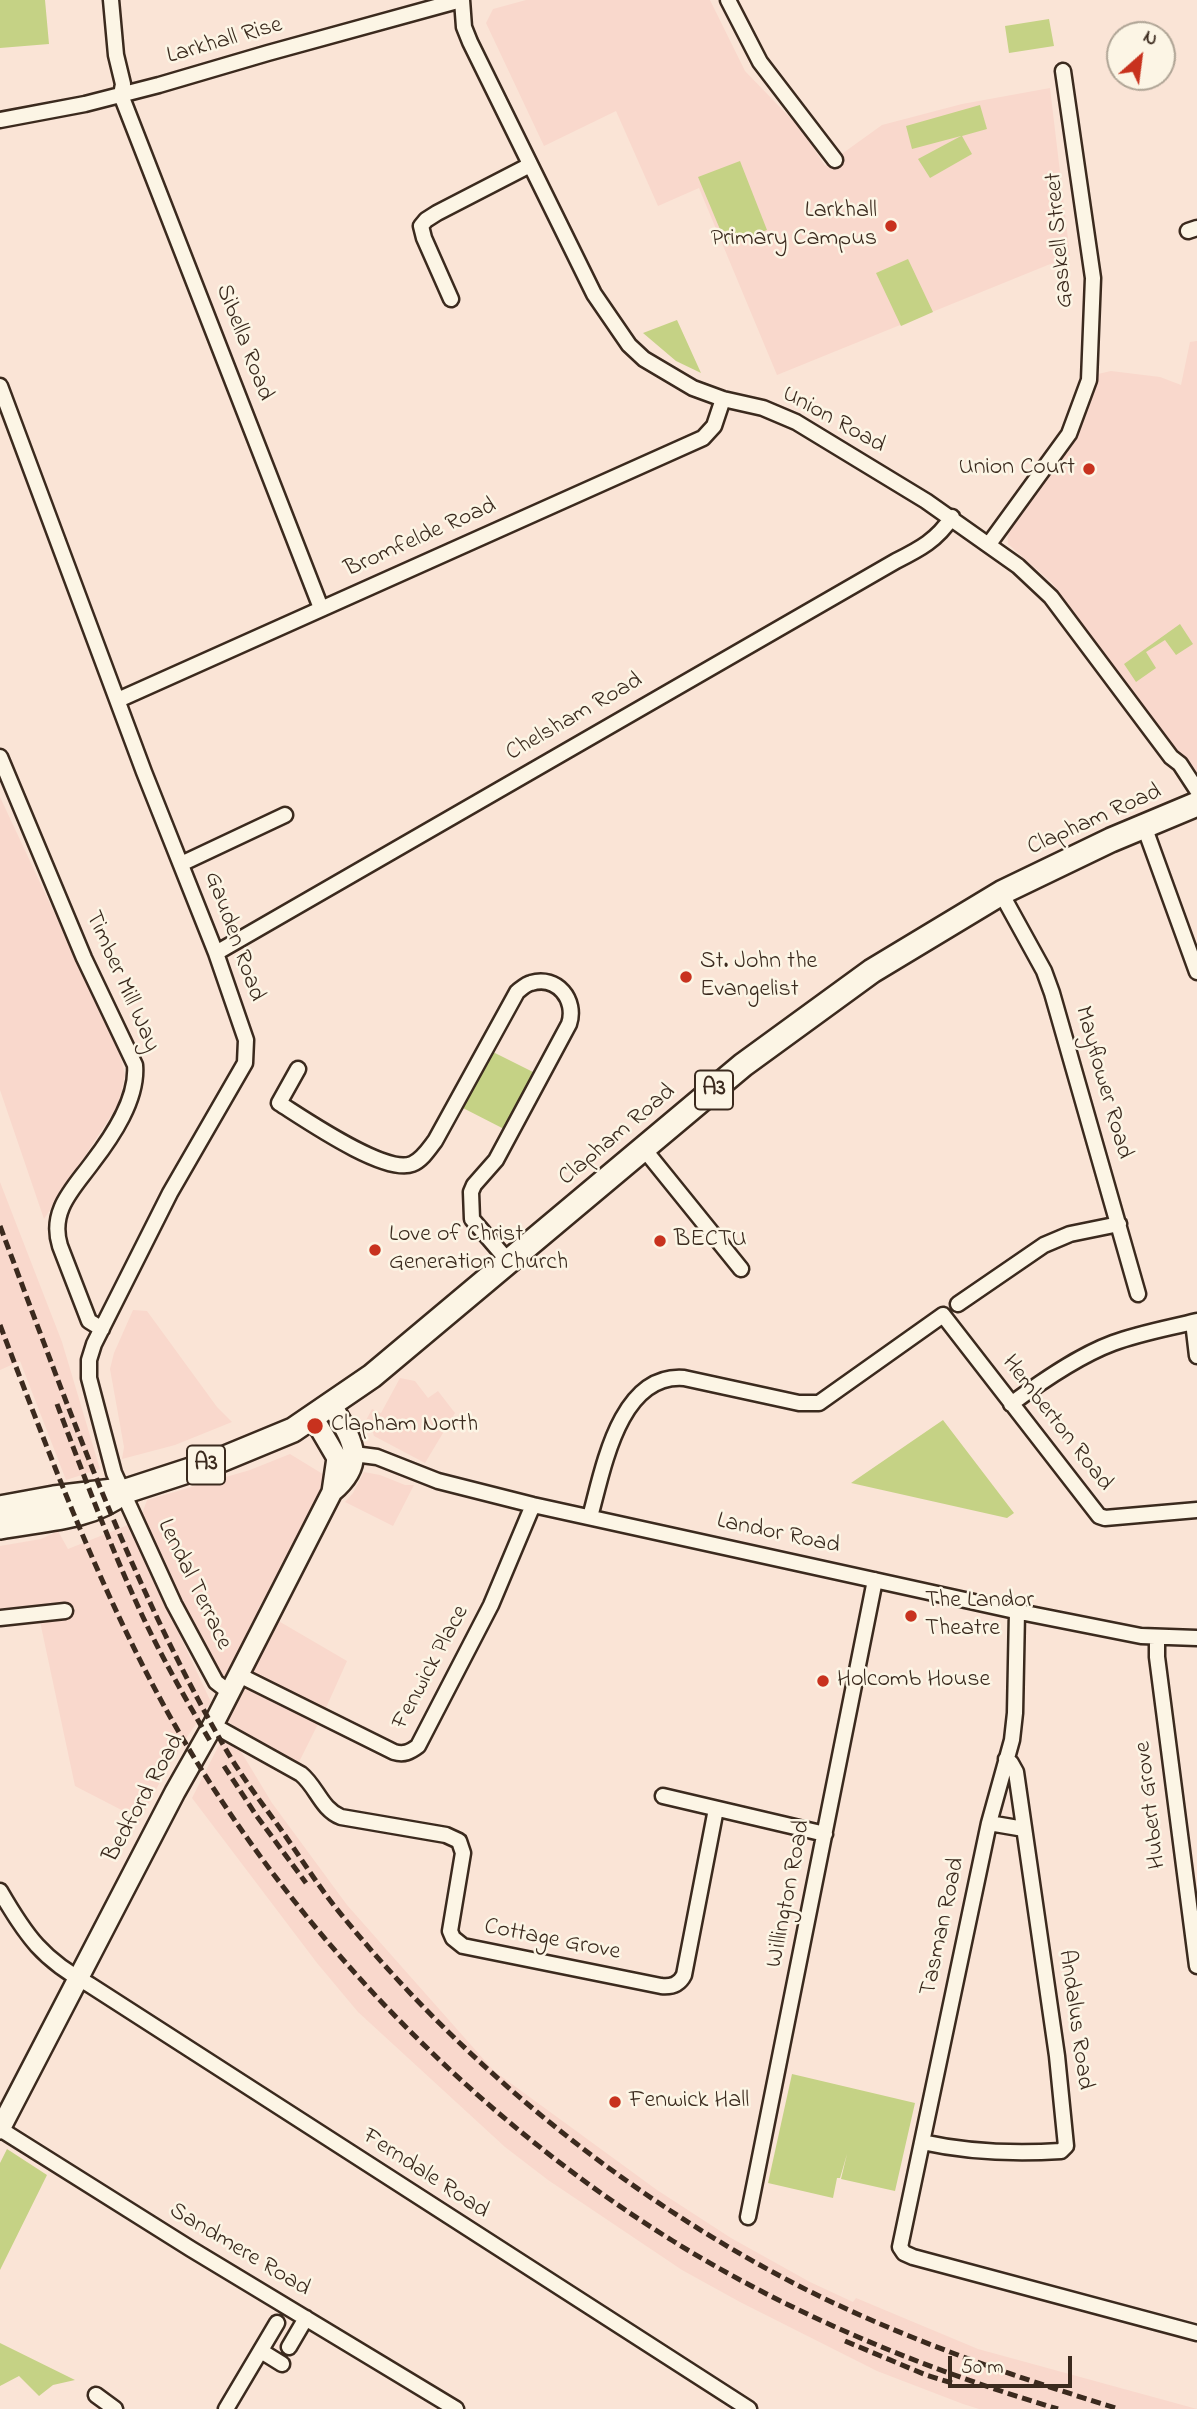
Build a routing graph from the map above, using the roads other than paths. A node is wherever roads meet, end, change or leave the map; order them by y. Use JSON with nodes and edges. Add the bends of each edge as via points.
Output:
{"nodes":[{"id":1,"x":111,"y":0,"type":"edge"},
{"id":2,"x":461,"y":0,"type":"edge"},
{"id":3,"x":728,"y":0,"type":"edge"},
{"id":4,"x":1063,"y":71,"type":"dead end"},
{"id":5,"x":121,"y":95,"type":"junction"},
{"id":6,"x":0,"y":120,"type":"edge"},
{"id":7,"x":835,"y":160,"type":"dead end"},
{"id":8,"x":530,"y":165,"type":"junction"},
{"id":9,"x":451,"y":299,"type":"dead end"},
{"id":10,"x":0,"y":386,"type":"edge"},
{"id":11,"x":723,"y":400,"type":"junction"},
{"id":12,"x":952,"y":517,"type":"junction"},
{"id":13,"x":989,"y":544,"type":"junction"},
{"id":14,"x":321,"y":608,"type":"junction"},
{"id":15,"x":118,"y":700,"type":"junction"},
{"id":16,"x":0,"y":757,"type":"edge"},
{"id":17,"x":1197,"y":789,"type":"edge"},
{"id":18,"x":1197,"y":804,"type":"edge"},
{"id":19,"x":285,"y":816,"type":"dead end"},
{"id":20,"x":1144,"y":826,"type":"junction"},
{"id":21,"x":181,"y":864,"type":"junction"},
{"id":22,"x":1001,"y":893,"type":"junction"},
{"id":23,"x":216,"y":953,"type":"junction"},
{"id":24,"x":1197,"y":972,"type":"edge"},
{"id":25,"x":298,"y":1069,"type":"dead end"},
{"id":26,"x":644,"y":1149,"type":"junction"},
{"id":27,"x":1119,"y":1224,"type":"junction"},
{"id":28,"x":509,"y":1262,"type":"junction"},
{"id":29,"x":741,"y":1269,"type":"dead end"},
{"id":30,"x":1138,"y":1294,"type":"dead end"},
{"id":31,"x":958,"y":1304,"type":"dead end"},
{"id":32,"x":1195,"y":1322,"type":"edge"},
{"id":33,"x":102,"y":1329,"type":"junction"},
{"id":34,"x":1197,"y":1356,"type":"edge"},
{"id":35,"x":1012,"y":1404,"type":"junction"},
{"id":36,"x":322,"y":1410,"type":"junction"},
{"id":37,"x":354,"y":1454,"type":"junction"},
{"id":38,"x":123,"y":1492,"type":"junction"},
{"id":39,"x":332,"y":1492,"type":"junction"},
{"id":40,"x":533,"y":1505,"type":"junction"},
{"id":41,"x":0,"y":1508,"type":"edge"},
{"id":42,"x":1197,"y":1510,"type":"edge"},
{"id":43,"x":590,"y":1517,"type":"junction"},
{"id":44,"x":0,"y":1527,"type":"edge"},
{"id":45,"x":875,"y":1580,"type":"junction"},
{"id":46,"x":65,"y":1611,"type":"dead end"},
{"id":47,"x":1017,"y":1612,"type":"junction"},
{"id":48,"x":0,"y":1619,"type":"edge"},
{"id":49,"x":1157,"y":1637,"type":"junction"},
{"id":50,"x":1197,"y":1638,"type":"edge"},
{"id":51,"x":239,"y":1675,"type":"junction"},
{"id":52,"x":229,"y":1692,"type":"junction"},
{"id":53,"x":213,"y":1725,"type":"junction"},
{"id":54,"x":1006,"y":1759,"type":"junction"},
{"id":55,"x":663,"y":1796,"type":"dead end"},
{"id":56,"x":716,"y":1809,"type":"junction"},
{"id":57,"x":989,"y":1823,"type":"junction"},
{"id":58,"x":1024,"y":1829,"type":"junction"},
{"id":59,"x":825,"y":1834,"type":"junction"},
{"id":60,"x":0,"y":1891,"type":"edge"},
{"id":61,"x":1197,"y":1966,"type":"edge"},
{"id":62,"x":78,"y":1979,"type":"junction"},
{"id":63,"x":0,"y":2129,"type":"edge"},
{"id":64,"x":922,"y":2142,"type":"junction"},
{"id":65,"x":748,"y":2217,"type":"dead end"},
{"id":66,"x":306,"y":2318,"type":"junction"},
{"id":67,"x":277,"y":2323,"type":"dead end"},
{"id":68,"x":1197,"y":2333,"type":"edge"},
{"id":69,"x":289,"y":2347,"type":"dead end"},
{"id":70,"x":261,"y":2351,"type":"junction"},
{"id":71,"x":282,"y":2364,"type":"dead end"},
{"id":72,"x":96,"y":2395,"type":"dead end"},
{"id":73,"x":115,"y":2409,"type":"edge"},
{"id":74,"x":226,"y":2409,"type":"edge"},
{"id":75,"x":456,"y":2409,"type":"edge"},
{"id":76,"x":749,"y":2409,"type":"edge"}],
"edges":[{"from":1,"to":5,"type":"street","name":"Sibella Road"},
{"from":2,"to":5,"type":"street","name":"Larkhall Rise"},
{"from":2,"to":8,"type":"street","name":"Union Road","via":[[466,33]]},
{"from":3,"to":7,"type":"street","via":[[760,62]]},
{"from":4,"to":13,"type":"street","name":"Gaskell Street","via":[[1093,278],[1089,380],[1069,434]]},
{"from":5,"to":6,"type":"street","name":"Larkhall Rise"},
{"from":5,"to":14,"type":"street","name":"Sibella Road"},
{"from":8,"to":9,"type":"street","via":[[437,213],[421,226]]},
{"from":8,"to":11,"type":"street","name":"Union Road","via":[[594,295],[629,345],[675,379]]},
{"from":10,"to":15,"type":"street","name":"Gauden Road"},
{"from":11,"to":12,"type":"street","name":"Union Road","via":[[780,414]]},
{"from":11,"to":14,"type":"street","name":"Bromfelde Road","via":[[714,426],[703,438]]},
{"from":12,"to":13,"type":"street","name":"Union Road"},
{"from":12,"to":23,"type":"street","name":"Chelsham Road","via":[[925,547]]},
{"from":13,"to":17,"type":"street","name":"Union Road","via":[[1051,597]]},
{"from":14,"to":15,"type":"street","name":"Bromfelde Road"},
{"from":15,"to":21,"type":"street","name":"Gauden Road"},
{"from":16,"to":33,"type":"street","name":"Timber Mill Way","via":[[84,958],[135,1065],[128,1106],[67,1195],[57,1222],[56,1234],[89,1321]]},
{"from":18,"to":20,"type":"highway","name":"Clapham Road","number":"A3"},
{"from":19,"to":21,"type":"street"},
{"from":20,"to":22,"type":"highway","name":"Clapham Road","number":"A3"},
{"from":20,"to":24,"type":"street"},
{"from":21,"to":23,"type":"street","name":"Gauden Road"},
{"from":22,"to":26,"type":"highway","name":"Clapham Road","number":"A3","via":[[841,993],[743,1065]]},
{"from":22,"to":27,"type":"street","name":"Mayflower Road","via":[[1052,993]]},
{"from":23,"to":33,"type":"street","name":"Gauden Road","via":[[246,1040],[245,1063],[170,1194]]},
{"from":25,"to":28,"type":"street","via":[[279,1103],[359,1152],[411,1164],[435,1141],[517,992],[529,983],[545,981],[562,990],[571,1002],[569,1024],[496,1160],[471,1192],[472,1219]]},
{"from":26,"to":28,"type":"highway","name":"Clapham Road","number":"A3"},
{"from":26,"to":29,"type":"street"},
{"from":27,"to":30,"type":"street","name":"Mayflower Road"},
{"from":27,"to":31,"type":"street","via":[[1051,1241]]},
{"from":28,"to":36,"type":"highway","name":"Clapham Road","number":"A3","via":[[372,1376]]},
{"from":32,"to":34,"type":"street"},
{"from":32,"to":35,"type":"street","via":[[1104,1347]]},
{"from":33,"to":38,"type":"street","name":"Gauden Road","via":[[89,1360],[89,1378]]},
{"from":35,"to":42,"type":"street","name":"Hemberton Road","via":[[1099,1516]]},
{"from":35,"to":43,"type":"street","name":"Hemberton Road","via":[[943,1315],[819,1403],[666,1378],[637,1398],[618,1425]]},
{"from":36,"to":37,"type":"main road","via":[[347,1433]]},
{"from":36,"to":38,"type":"highway","number":"A3","via":[[271,1440]]},
{"from":36,"to":39,"type":"main road","name":"Bedford Road","via":[[337,1458]]},
{"from":37,"to":39,"type":"main road","name":"Bedford Road","via":[[346,1480]]},
{"from":37,"to":40,"type":"street","name":"Landor Road"},
{"from":38,"to":41,"type":"highway","number":"A3"},
{"from":38,"to":44,"type":"highway","number":"A3","via":[[81,1513]]},
{"from":38,"to":52,"type":"street","name":"Lendal Terrace","via":[[174,1604],[216,1682]]},
{"from":39,"to":51,"type":"main road","name":"Bedford Road"},
{"from":40,"to":43,"type":"street","name":"Landor Road"},
{"from":40,"to":51,"type":"street","name":"Fenwick Place","via":[[491,1605],[413,1750],[394,1752]]},
{"from":43,"to":45,"type":"street","name":"Landor Road"},
{"from":45,"to":47,"type":"street","name":"Landor Road"},
{"from":45,"to":59,"type":"street","name":"Willington Road"},
{"from":46,"to":48,"type":"street"},
{"from":47,"to":49,"type":"street","name":"Landor Road"},
{"from":47,"to":54,"type":"street","name":"Tasman Road","via":[[1015,1713]]},
{"from":49,"to":50,"type":"street","name":"Landor Road"},
{"from":49,"to":61,"type":"street","name":"Hubert Grove"},
{"from":51,"to":52,"type":"main road","name":"Bedford Road"},
{"from":52,"to":53,"type":"main road","name":"Bedford Road"},
{"from":53,"to":56,"type":"street","name":"Cottage Grove","via":[[301,1774],[331,1812],[459,1841],[463,1853],[450,1931],[463,1946],[661,1986],[670,1987],[684,1975]]},
{"from":53,"to":62,"type":"main road","name":"Bedford Road"},
{"from":54,"to":57,"type":"street","name":"Tasman Road"},
{"from":54,"to":58,"type":"street","name":"Andalus Road","via":[[1016,1772]]},
{"from":55,"to":56,"type":"street"},
{"from":56,"to":59,"type":"street"},
{"from":57,"to":58,"type":"street"},
{"from":57,"to":64,"type":"street","name":"Tasman Road"},
{"from":58,"to":64,"type":"street","name":"Andalus Road","via":[[1066,2146],[1061,2151],[1016,2152]]},
{"from":59,"to":65,"type":"street","name":"Willington Road"},
{"from":60,"to":62,"type":"street","name":"Ferndale Road","via":[[37,1947]]},
{"from":62,"to":63,"type":"main road","name":"Bedford Road"},
{"from":62,"to":76,"type":"street","name":"Ferndale Road"},
{"from":63,"to":66,"type":"street","name":"Sandmere Road"},
{"from":64,"to":68,"type":"street","name":"Tasman Road","via":[[901,2250],[913,2257]]},
{"from":66,"to":69,"type":"street"},
{"from":66,"to":75,"type":"street","name":"Sandmere Road"},
{"from":67,"to":70,"type":"street"},
{"from":70,"to":71,"type":"street"},
{"from":70,"to":74,"type":"street"},
{"from":72,"to":73,"type":"street"}]}
